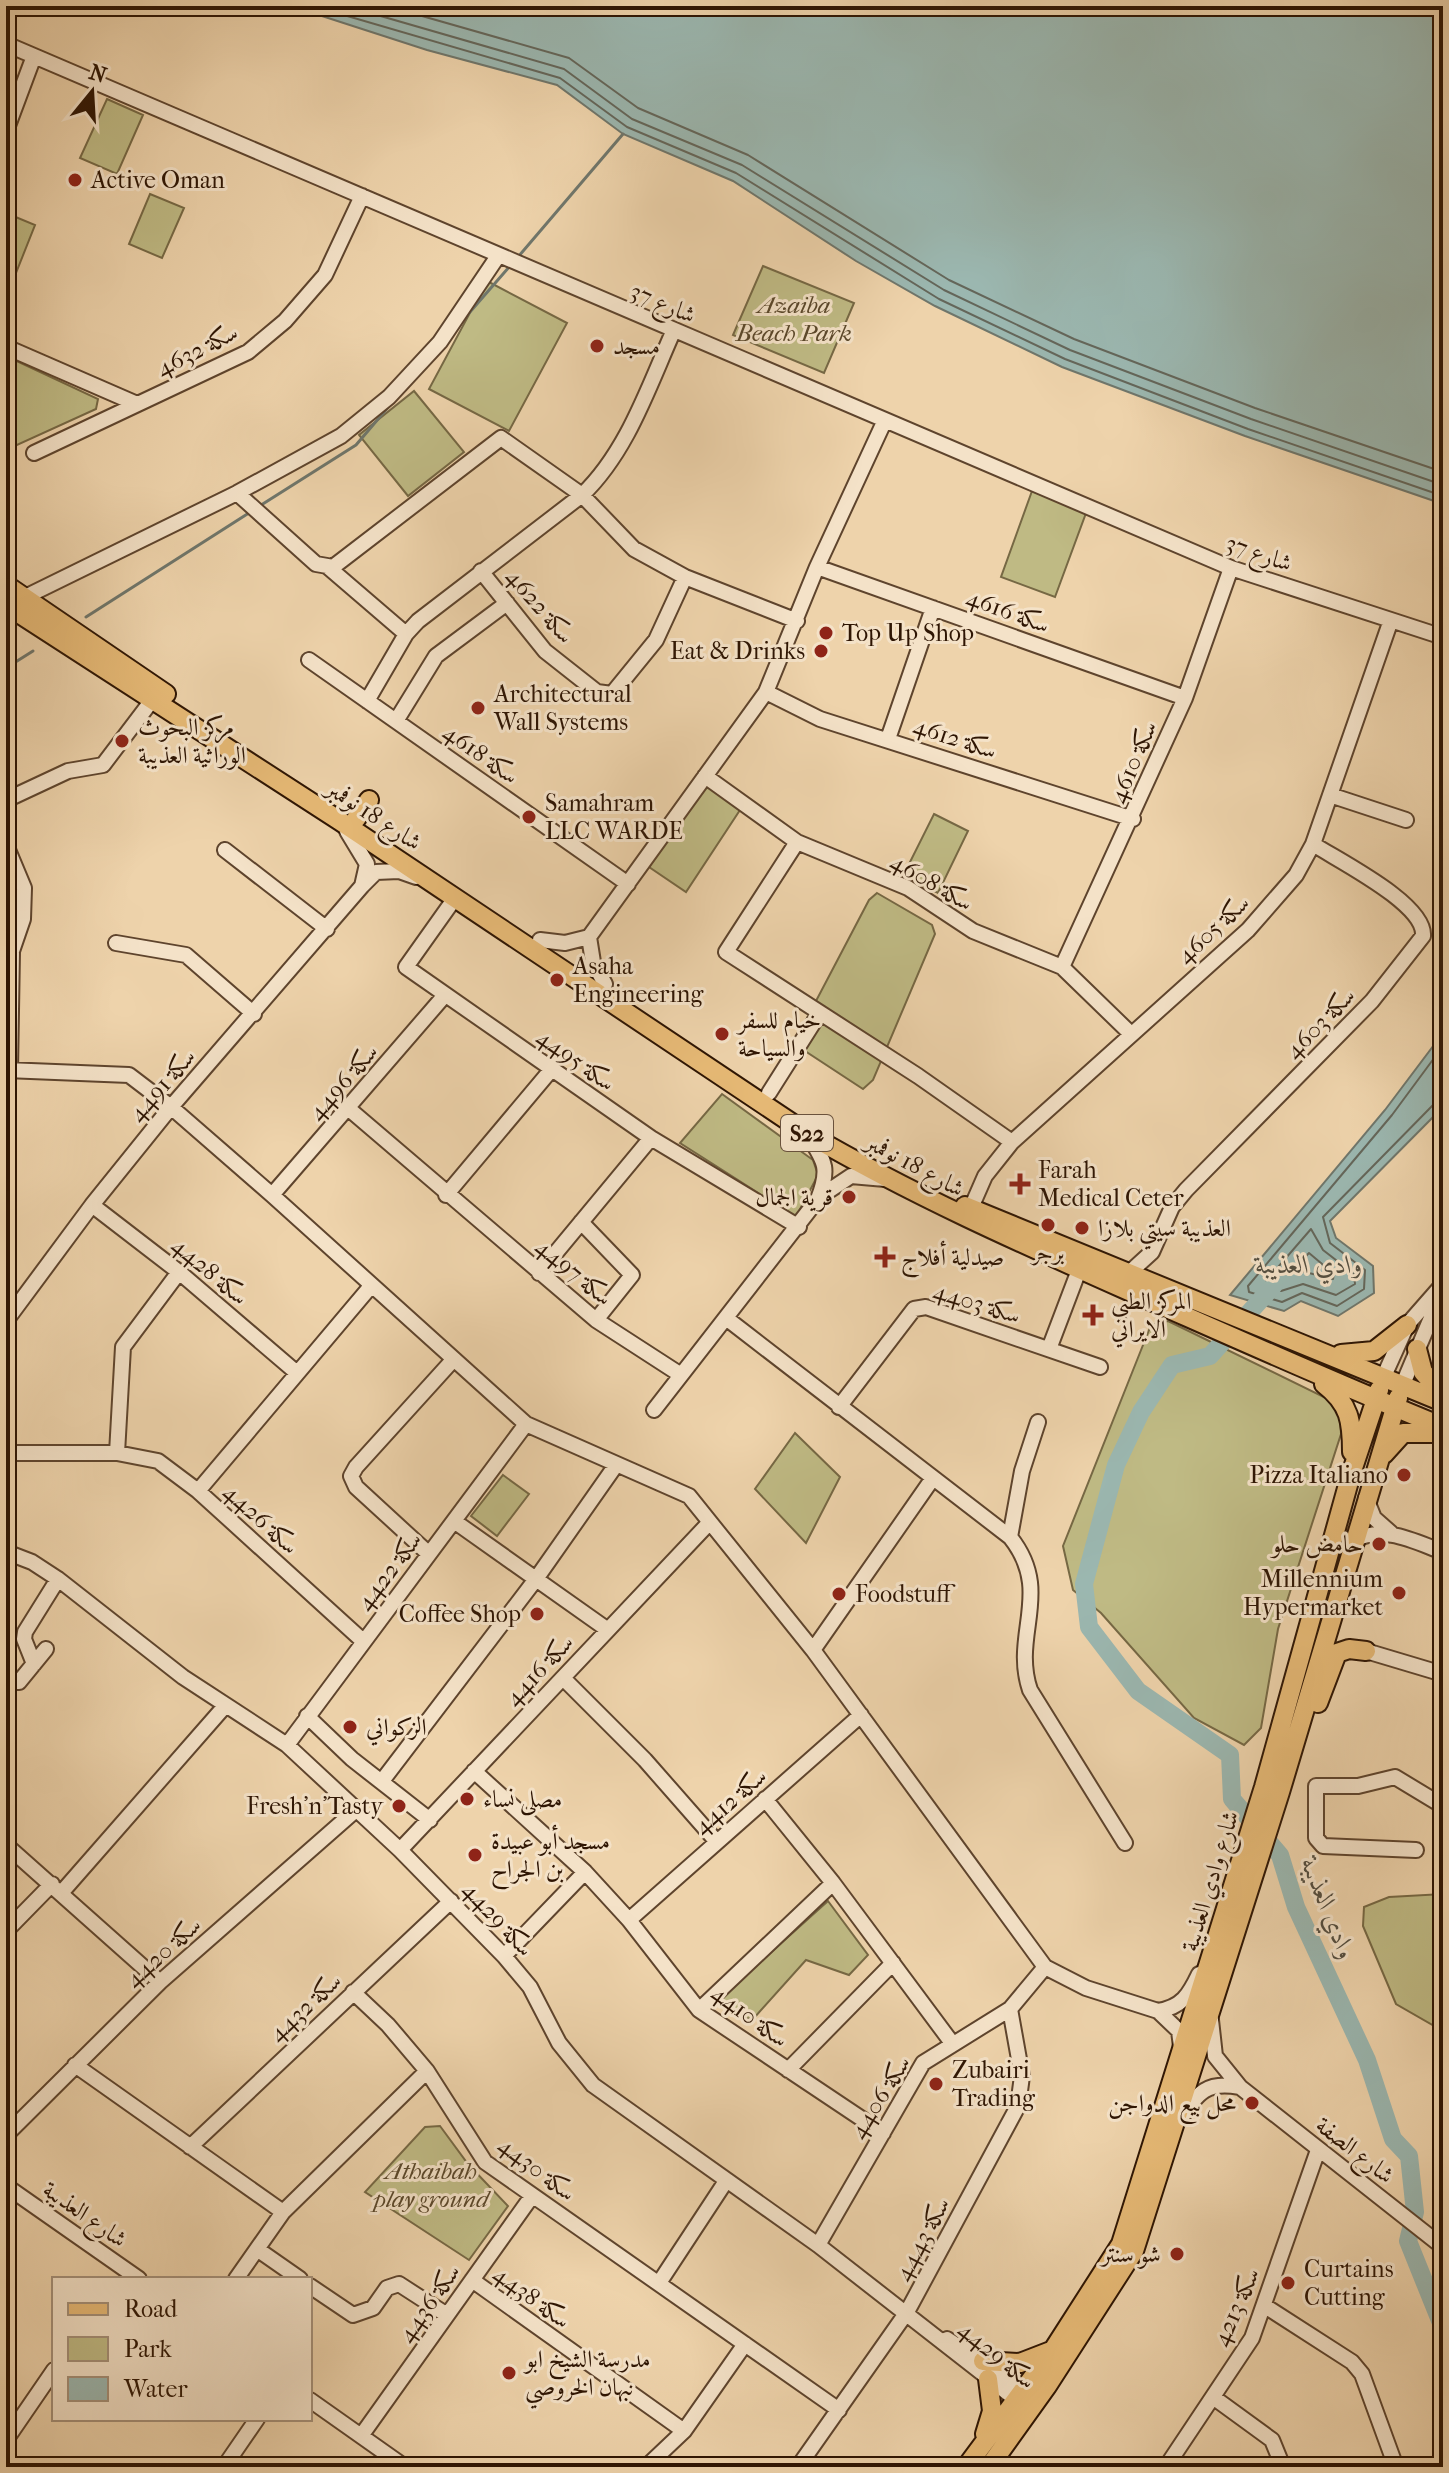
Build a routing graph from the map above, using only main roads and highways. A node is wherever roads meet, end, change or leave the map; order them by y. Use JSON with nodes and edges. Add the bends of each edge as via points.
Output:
{"nodes":[{"id":1,"x":6,"y":585,"type":"edge"},
{"id":2,"x":6,"y":605,"type":"edge"},
{"id":3,"x":369,"y":800,"type":"dead end"},
{"id":4,"x":348,"y":820,"type":"junction"},
{"id":5,"x":1190,"y":1308,"type":"junction"},
{"id":6,"x":1407,"y":1325,"type":"road end"},
{"id":7,"x":1417,"y":1349,"type":"road end"},
{"id":8,"x":1331,"y":1353,"type":"junction"},
{"id":9,"x":1306,"y":1371,"type":"junction"},
{"id":10,"x":1384,"y":1376,"type":"junction"},
{"id":11,"x":1403,"y":1384,"type":"junction"},
{"id":12,"x":1443,"y":1395,"type":"edge"},
{"id":13,"x":1376,"y":1400,"type":"junction"},
{"id":14,"x":1443,"y":1402,"type":"edge"},
{"id":15,"x":1394,"y":1407,"type":"junction"},
{"id":16,"x":1443,"y":1430,"type":"edge"},
{"id":17,"x":1351,"y":1474,"type":"junction"},
{"id":18,"x":1368,"y":1490,"type":"junction"},
{"id":19,"x":1330,"y":1620,"type":"junction"},
{"id":20,"x":1297,"y":1734,"type":"junction"},
{"id":21,"x":1272,"y":1790,"type":"junction"},
{"id":22,"x":1226,"y":1936,"type":"junction"},
{"id":23,"x":1053,"y":2350,"type":"junction"},
{"id":24,"x":1027,"y":2400,"type":"junction"},
{"id":25,"x":982,"y":2445,"type":"junction"},
{"id":26,"x":966,"y":2467,"type":"edge"},
{"id":27,"x":989,"y":2467,"type":"edge"}],
"edges":[{"from":1,"to":4,"type":"main road","name":"شارع 18 نوفمبر","number":"S22"},
{"from":2,"to":4,"type":"main road","name":"شارع 18 نوفمبر","number":"S22"},
{"from":3,"to":4,"type":"main road"},
{"from":4,"to":5,"type":"main road","name":"شارع 18 نوفمبر","number":"S22","via":[[880,1164],[1157,1286]]},
{"from":4,"to":5,"type":"main road","name":"شارع 18 نوفمبر","number":"S22","via":[[433,883],[808,1134],[885,1179],[1079,1270]]},
{"from":5,"to":8,"type":"main road","name":"شارع 18 نوفمبر","number":"S22"},
{"from":5,"to":9,"type":"main road","name":"شارع 18 نوفمبر","number":"S22"},
{"from":6,"to":8,"type":"main road","via":[[1374,1351]]},
{"from":7,"to":12,"type":"main road","via":[[1423,1372]]},
{"from":8,"to":10,"type":"main road","name":"شارع 18 نوفمبر","number":"S22"},
{"from":9,"to":13,"type":"main road","name":"شارع 18 نوفمبر","number":"S22"},
{"from":9,"to":17,"type":"main road","via":[[1335,1392],[1352,1419]]},
{"from":10,"to":11,"type":"main road","name":"شارع 18 نوفمبر","number":"S22"},
{"from":10,"to":13,"type":"main road","name":"شارع وادي العذيبة"},
{"from":11,"to":14,"type":"main road","name":"شارع 18 نوفمبر","number":"S22"},
{"from":11,"to":15,"type":"main road","name":"شارع وادي العذيبة"},
{"from":13,"to":15,"type":"main road","name":"شارع 18 نوفمبر","number":"S22"},
{"from":13,"to":17,"type":"main road","name":"شارع وادي العذيبة"},
{"from":15,"to":16,"type":"main road","name":"شارع 18 نوفمبر","number":"S22"},
{"from":15,"to":18,"type":"main road","name":"شارع وادي العذيبة"},
{"from":16,"to":18,"type":"main road","via":[[1403,1433],[1386,1450]]},
{"from":17,"to":21,"type":"main road","name":"شارع وادي العذيبة"},
{"from":18,"to":19,"type":"main road","name":"شارع وادي العذيبة"},
{"from":19,"to":20,"type":"main road","name":"شارع وادي العذيبة"},
{"from":19,"to":20,"type":"main road","via":[[1366,1651],[1337,1653],[1314,1715]]},
{"from":20,"to":21,"type":"main road","name":"شارع وادي العذيبة"},
{"from":21,"to":22,"type":"main road","name":"شارع وادي العذيبة"},
{"from":22,"to":23,"type":"main road","name":"شارع وادي العذيبة","via":[[1121,2244]]},
{"from":22,"to":24,"type":"main road","name":"شارع وادي العذيبة","via":[[1212,2009],[1134,2251]]},
{"from":23,"to":24,"type":"main road","name":"شارع وادي العذيبة"},
{"from":23,"to":25,"type":"main road","via":[[985,2370],[992,2411]]},
{"from":24,"to":25,"type":"main road","name":"شارع وادي العذيبة"},
{"from":24,"to":27,"type":"main road","name":"شارع وادي العذيبة"},
{"from":25,"to":26,"type":"main road","name":"شارع وادي العذيبة"}]}
